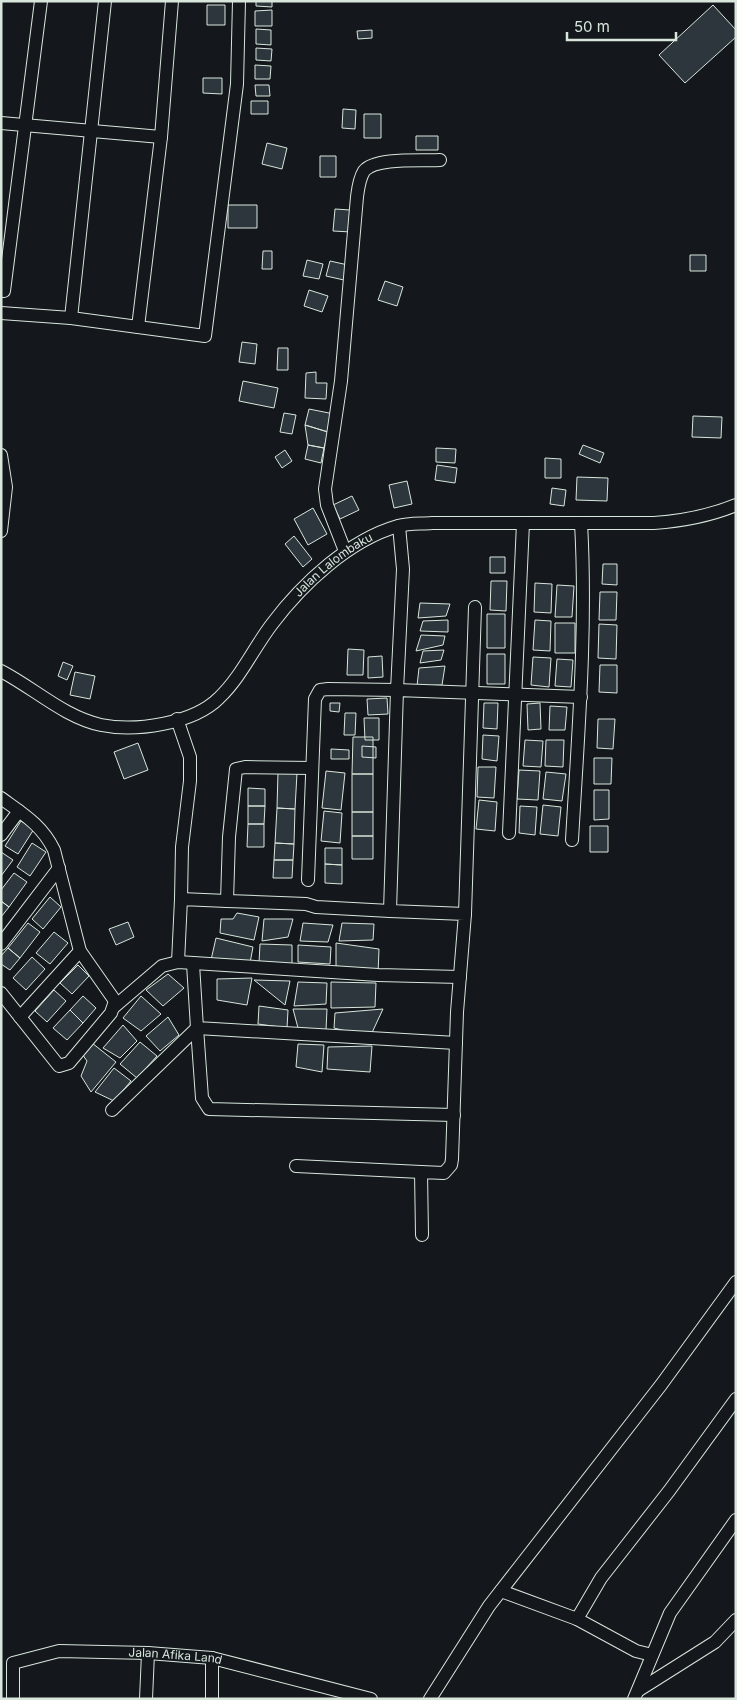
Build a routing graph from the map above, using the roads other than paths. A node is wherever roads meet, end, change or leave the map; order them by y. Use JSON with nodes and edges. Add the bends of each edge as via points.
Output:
{"nodes":[{"id":1,"x":41,"y":1,"type":"edge"},
{"id":2,"x":105,"y":1,"type":"edge"},
{"id":3,"x":172,"y":1,"type":"edge"},
{"id":4,"x":239,"y":1,"type":"edge"},
{"id":5,"x":1,"y":124,"type":"edge"},
{"id":6,"x":24,"y":125,"type":"junction"},
{"id":7,"x":93,"y":130,"type":"junction"},
{"id":8,"x":161,"y":138,"type":"junction"},
{"id":9,"x":440,"y":160,"type":"dead end"},
{"id":10,"x":4,"y":291,"type":"dead end"},
{"id":11,"x":1,"y":313,"type":"edge"},
{"id":12,"x":71,"y":318,"type":"junction"},
{"id":13,"x":138,"y":327,"type":"junction"},
{"id":14,"x":1,"y":455,"type":"edge"},
{"id":15,"x":736,"y":505,"type":"edge"},
{"id":16,"x":523,"y":523,"type":"junction"},
{"id":17,"x":581,"y":523,"type":"junction"},
{"id":18,"x":399,"y":526,"type":"junction"},
{"id":19,"x":1,"y":530,"type":"edge"},
{"id":20,"x":345,"y":551,"type":"junction"},
{"id":21,"x":475,"y":606,"type":"dead end"},
{"id":22,"x":1,"y":671,"type":"edge"},
{"id":23,"x":397,"y":690,"type":"junction"},
{"id":24,"x":474,"y":694,"type":"junction"},
{"id":25,"x":514,"y":696,"type":"junction"},
{"id":26,"x":581,"y":697,"type":"junction"},
{"id":27,"x":177,"y":719,"type":"junction"},
{"id":28,"x":312,"y":768,"type":"junction"},
{"id":29,"x":1,"y":798,"type":"edge"},
{"id":30,"x":19,"y":811,"type":"junction"},
{"id":31,"x":509,"y":833,"type":"dead end"},
{"id":32,"x":1,"y":835,"type":"edge"},
{"id":33,"x":572,"y":840,"type":"dead end"},
{"id":34,"x":59,"y":868,"type":"junction"},
{"id":35,"x":308,"y":880,"type":"dead end"},
{"id":36,"x":181,"y":899,"type":"junction"},
{"id":37,"x":226,"y":900,"type":"junction"},
{"id":38,"x":390,"y":911,"type":"junction"},
{"id":39,"x":464,"y":914,"type":"junction"},
{"id":40,"x":1,"y":944,"type":"edge"},
{"id":41,"x":80,"y":951,"type":"junction"},
{"id":42,"x":178,"y":962,"type":"junction"},
{"id":43,"x":193,"y":964,"type":"junction"},
{"id":44,"x":460,"y":977,"type":"junction"},
{"id":45,"x":1,"y":993,"type":"edge"},
{"id":46,"x":114,"y":1006,"type":"junction"},
{"id":47,"x":20,"y":1017,"type":"junction"},
{"id":48,"x":197,"y":1028,"type":"junction"},
{"id":49,"x":456,"y":1042,"type":"junction"},
{"id":50,"x":112,"y":1110,"type":"dead end"},
{"id":51,"x":454,"y":1115,"type":"junction"},
{"id":52,"x":296,"y":1166,"type":"dead end"},
{"id":53,"x":421,"y":1172,"type":"junction"},
{"id":54,"x":422,"y":1235,"type":"dead end"},
{"id":55,"x":736,"y":1282,"type":"edge"},
{"id":56,"x":736,"y":1399,"type":"edge"},
{"id":57,"x":736,"y":1520,"type":"edge"},
{"id":58,"x":501,"y":1591,"type":"junction"},
{"id":59,"x":577,"y":1619,"type":"junction"},
{"id":60,"x":736,"y":1620,"type":"edge"},
{"id":61,"x":148,"y":1653,"type":"junction"},
{"id":62,"x":652,"y":1655,"type":"junction"},
{"id":63,"x":212,"y":1658,"type":"junction"},
{"id":64,"x":636,"y":1694,"type":"edge"},
{"id":65,"x":13,"y":1699,"type":"edge"},
{"id":66,"x":146,"y":1699,"type":"edge"},
{"id":67,"x":212,"y":1699,"type":"edge"},
{"id":68,"x":371,"y":1699,"type":"edge"},
{"id":69,"x":430,"y":1699,"type":"edge"}],
"edges":[{"from":1,"to":6,"type":"street"},
{"from":2,"to":7,"type":"street"},
{"from":3,"to":8,"type":"street"},
{"from":4,"to":13,"type":"street","via":[[237,84],[205,336]]},
{"from":5,"to":6,"type":"street"},
{"from":6,"to":7,"type":"street"},
{"from":6,"to":10,"type":"street"},
{"from":7,"to":8,"type":"street"},
{"from":7,"to":12,"type":"street"},
{"from":8,"to":13,"type":"street"},
{"from":9,"to":20,"type":"street","via":[[376,162],[364,171],[360,180],[341,381],[324,489]]},
{"from":11,"to":12,"type":"street"},
{"from":12,"to":13,"type":"street"},
{"from":14,"to":19,"type":"street","via":[[6,487]]},
{"from":15,"to":17,"type":"street","name":"Jalan Lalombaku","via":[[715,514],[682,521]]},
{"from":16,"to":17,"type":"street","name":"Jalan Lalombaku"},
{"from":16,"to":18,"type":"street","name":"Jalan Lalombaku"},
{"from":16,"to":25,"type":"street"},
{"from":17,"to":26,"type":"street"},
{"from":18,"to":20,"type":"street","name":"Jalan Lalombaku"},
{"from":18,"to":23,"type":"street","via":[[403,569]]},
{"from":20,"to":27,"type":"street","name":"Jalan Lalombaku","via":[[304,588],[272,624],[218,700]]},
{"from":21,"to":24,"type":"street"},
{"from":22,"to":27,"type":"street","name":"Jalan Lalombaku","via":[[66,711],[100,725],[142,728]]},
{"from":23,"to":24,"type":"street"},
{"from":23,"to":28,"type":"street","via":[[328,689],[317,692],[313,706]]},
{"from":23,"to":38,"type":"street"},
{"from":24,"to":25,"type":"street"},
{"from":24,"to":39,"type":"street"},
{"from":25,"to":26,"type":"street"},
{"from":25,"to":31,"type":"street"},
{"from":26,"to":33,"type":"street"},
{"from":27,"to":36,"type":"street","via":[[190,757]]},
{"from":28,"to":35,"type":"street"},
{"from":28,"to":37,"type":"street","via":[[236,769]]},
{"from":29,"to":30,"type":"street"},
{"from":30,"to":32,"type":"street"},
{"from":30,"to":34,"type":"street","via":[[47,835]]},
{"from":34,"to":40,"type":"street"},
{"from":34,"to":41,"type":"street"},
{"from":36,"to":37,"type":"street"},
{"from":36,"to":42,"type":"street"},
{"from":37,"to":38,"type":"street"},
{"from":38,"to":39,"type":"street"},
{"from":39,"to":44,"type":"street"},
{"from":41,"to":46,"type":"street","via":[[109,989],[115,1000]]},
{"from":41,"to":47,"type":"street"},
{"from":42,"to":43,"type":"street"},
{"from":42,"to":46,"type":"street","via":[[162,966]]},
{"from":43,"to":44,"type":"street"},
{"from":43,"to":48,"type":"street"},
{"from":44,"to":49,"type":"street"},
{"from":45,"to":47,"type":"street"},
{"from":46,"to":47,"type":"street","via":[[69,1063],[63,1066],[56,1065]]},
{"from":48,"to":49,"type":"street"},
{"from":48,"to":50,"type":"street"},
{"from":48,"to":51,"type":"street","via":[[202,1098],[209,1109]]},
{"from":49,"to":51,"type":"street"},
{"from":51,"to":53,"type":"street","via":[[451,1165],[444,1174]]},
{"from":52,"to":53,"type":"street"},
{"from":53,"to":54,"type":"street"},
{"from":55,"to":58,"type":"street","via":[[661,1385]]},
{"from":56,"to":59,"type":"street","via":[[601,1578]]},
{"from":57,"to":62,"type":"street","via":[[670,1613]]},
{"from":58,"to":59,"type":"street"},
{"from":58,"to":69,"type":"street"},
{"from":59,"to":62,"type":"street","via":[[636,1651]]},
{"from":60,"to":64,"type":"street","via":[[715,1642]]},
{"from":61,"to":63,"type":"street","name":"Jalan Afika Land"},
{"from":61,"to":65,"type":"street","name":"Jalan Afika Land","via":[[59,1651],[13,1663]]},
{"from":61,"to":66,"type":"street"},
{"from":62,"to":64,"type":"street"},
{"from":63,"to":67,"type":"street"},
{"from":63,"to":68,"type":"street","name":"Jalan Afika Land"}]}
